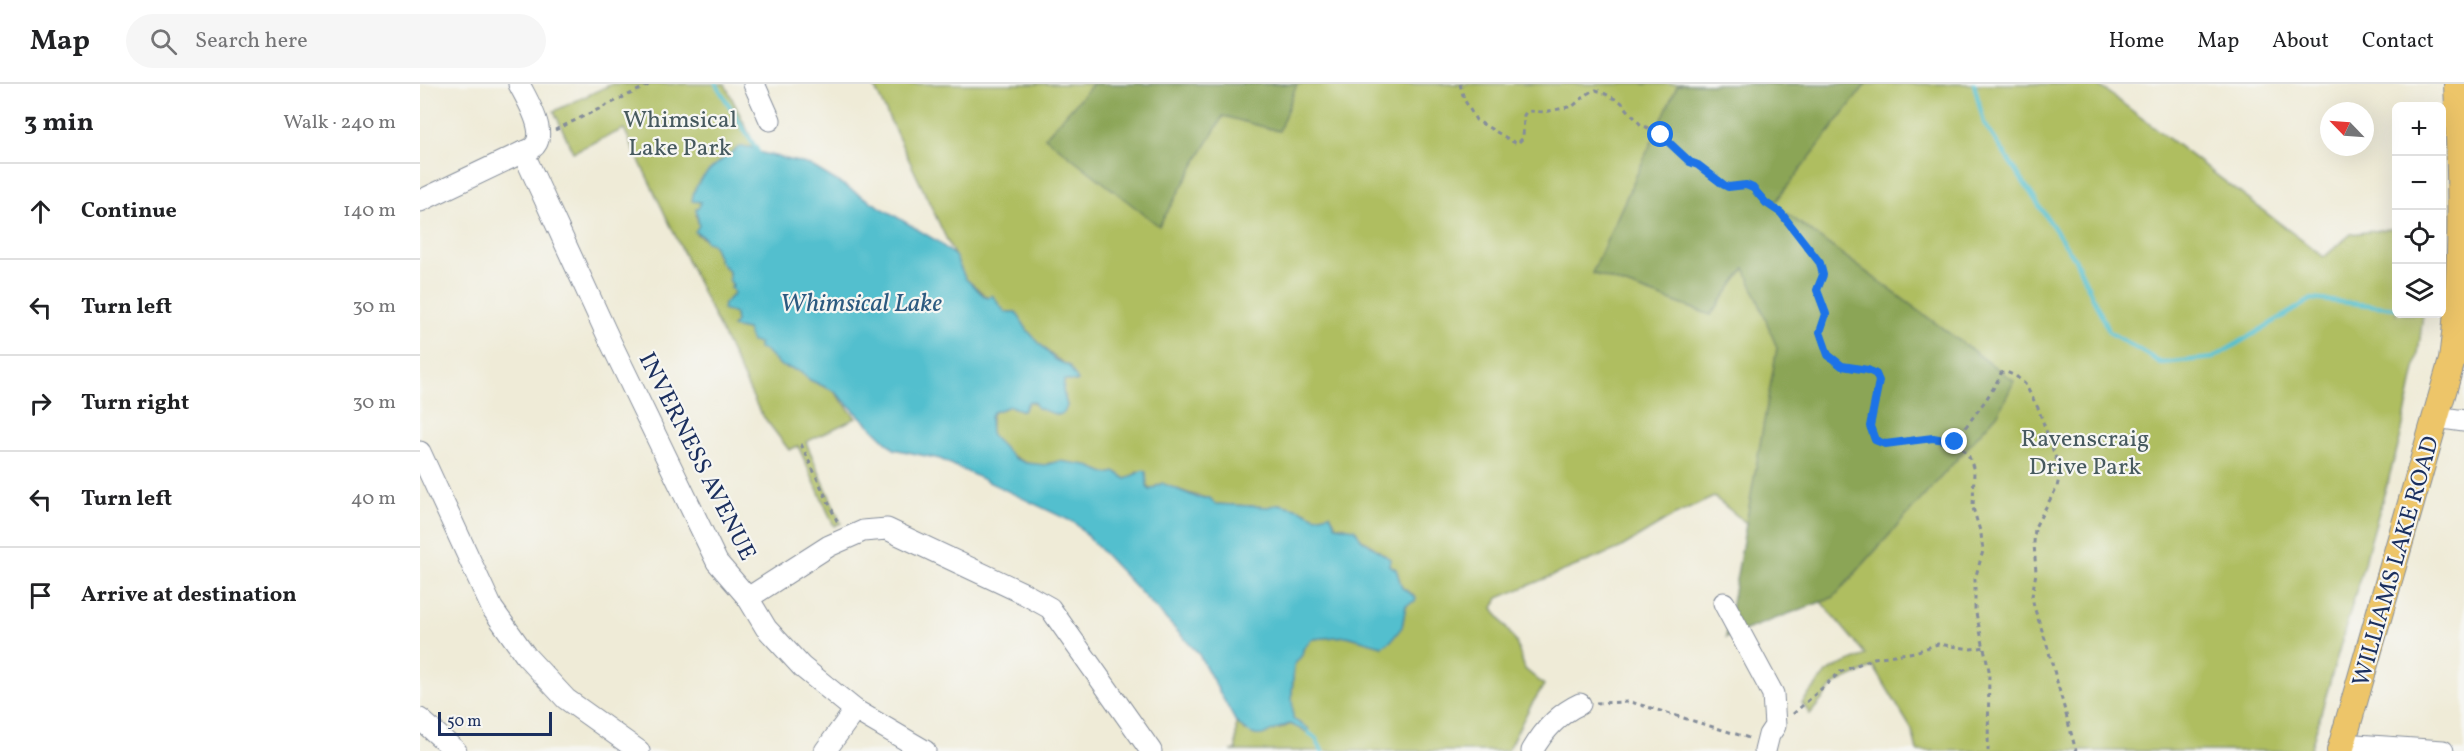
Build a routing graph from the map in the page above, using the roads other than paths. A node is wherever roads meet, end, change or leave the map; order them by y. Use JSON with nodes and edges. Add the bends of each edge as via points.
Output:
{"nodes":[{"id":1,"x":519,"y":84,"type":"edge"},
{"id":2,"x":754,"y":84,"type":"edge"},
{"id":3,"x":2457,"y":84,"type":"edge"},
{"id":4,"x":770,"y":120,"type":"dead end"},
{"id":5,"x":523,"y":152,"type":"junction"},
{"id":6,"x":420,"y":201,"type":"edge"},
{"id":7,"x":2436,"y":417,"type":"junction"},
{"id":8,"x":2464,"y":421,"type":"edge"},
{"id":9,"x":420,"y":452,"type":"edge"},
{"id":10,"x":747,"y":598,"type":"junction"},
{"id":11,"x":1725,"y":603,"type":"dead end"},
{"id":12,"x":1580,"y":704,"type":"road end"},
{"id":13,"x":855,"y":710,"type":"junction"},
{"id":14,"x":420,"y":719,"type":"edge"},
{"id":15,"x":1769,"y":737,"type":"edge"},
{"id":16,"x":2341,"y":748,"type":"edge"},
{"id":17,"x":456,"y":751,"type":"edge"},
{"id":18,"x":639,"y":751,"type":"edge"},
{"id":19,"x":825,"y":751,"type":"edge"},
{"id":20,"x":925,"y":751,"type":"edge"},
{"id":21,"x":1151,"y":751,"type":"edge"},
{"id":22,"x":1532,"y":751,"type":"edge"},
{"id":23,"x":2443,"y":751,"type":"edge"}],
"edges":[{"from":1,"to":5,"type":"street","via":[[540,138],[532,150]]},
{"from":2,"to":4,"type":"street"},
{"from":3,"to":7,"type":"main road","name":"WILLIAMS LAKE ROAD","via":[[2460,306],[2452,360]]},
{"from":5,"to":6,"type":"street"},
{"from":5,"to":10,"type":"street","name":"INVERNESS AVENUE","via":[[717,562]]},
{"from":7,"to":8,"type":"street"},
{"from":7,"to":16,"type":"main road","name":"WILLIAMS LAKE ROAD"},
{"from":9,"to":18,"type":"street","via":[[492,608],[526,656],[566,699]]},
{"from":10,"to":13,"type":"street","name":"INVERNESS AVENUE","via":[[765,628],[802,667]]},
{"from":10,"to":21,"type":"street","via":[[845,538],[863,531],[887,529],[1050,608]]},
{"from":11,"to":15,"type":"street","via":[[1773,694]]},
{"from":12,"to":22,"type":"street","via":[[1550,725]]},
{"from":13,"to":19,"type":"street"},
{"from":13,"to":20,"type":"street","name":"INVERNESS AVENUE"},
{"from":14,"to":17,"type":"street"},
{"from":16,"to":23,"type":"street"}]}
